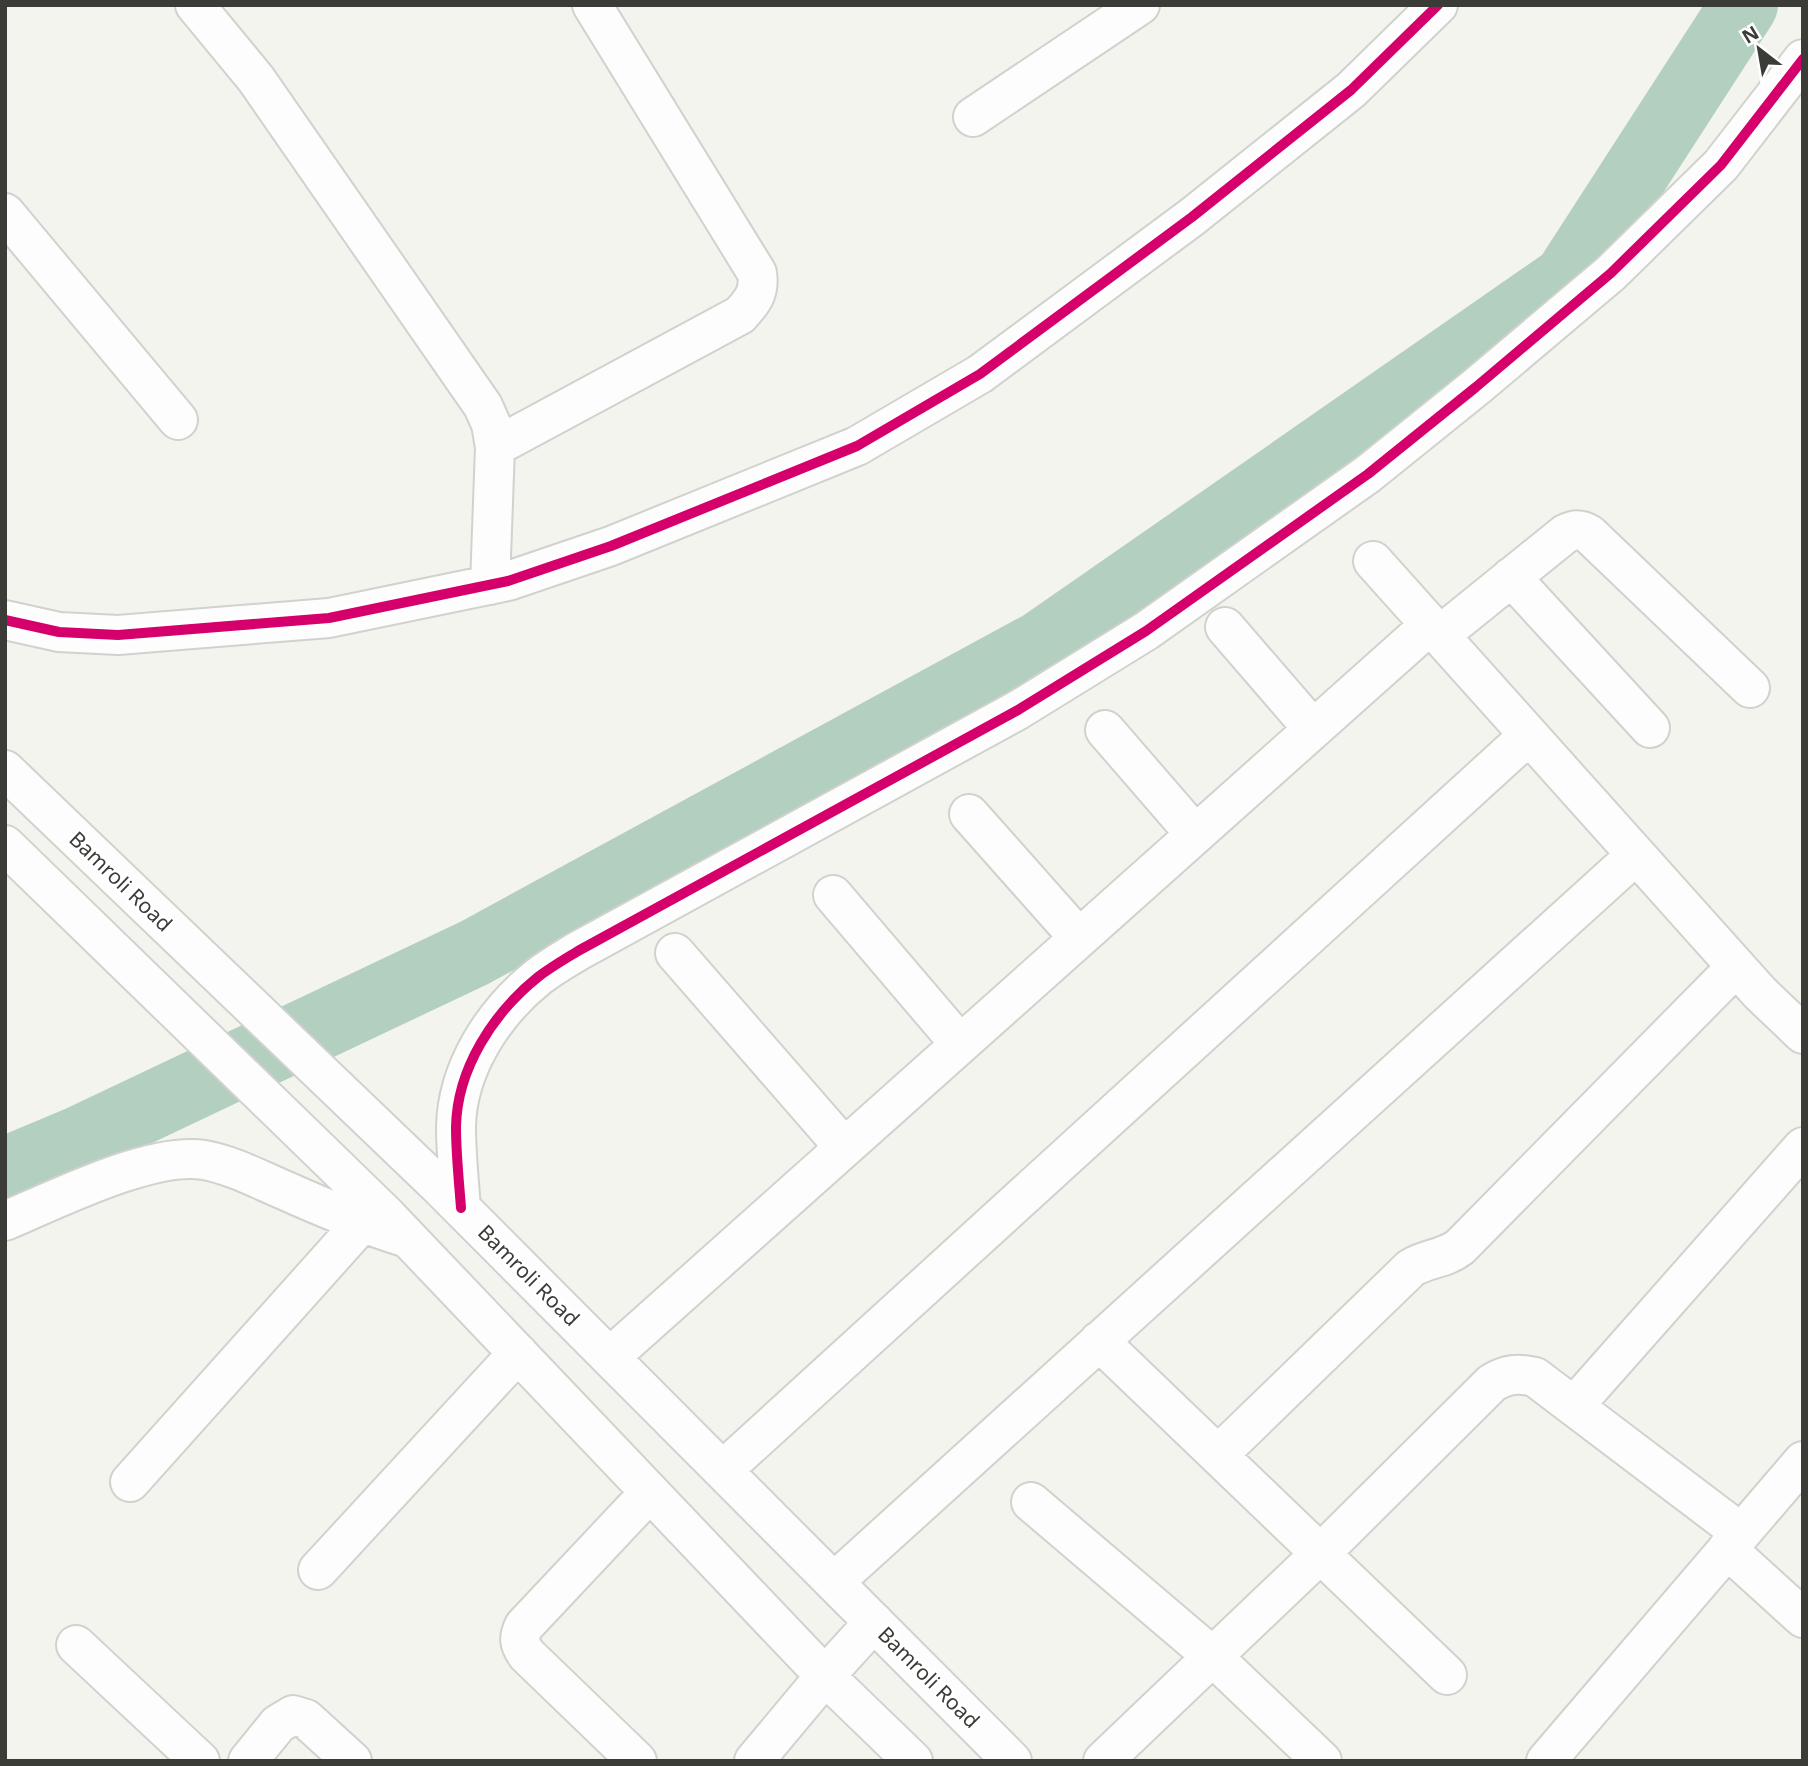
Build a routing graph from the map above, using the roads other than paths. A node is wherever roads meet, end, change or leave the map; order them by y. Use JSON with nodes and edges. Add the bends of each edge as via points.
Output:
{"nodes":[{"id":1,"x":195,"y":5,"type":"edge"},
{"id":2,"x":592,"y":5,"type":"edge"},
{"id":3,"x":1140,"y":5,"type":"edge"},
{"id":4,"x":1438,"y":5,"type":"edge"},
{"id":5,"x":1803,"y":59,"type":"edge"},
{"id":6,"x":973,"y":117,"type":"dead end"},
{"id":7,"x":5,"y":213,"type":"edge"},
{"id":8,"x":178,"y":420,"type":"dead end"},
{"id":9,"x":495,"y":447,"type":"junction"},
{"id":10,"x":1373,"y":561,"type":"dead end"},
{"id":11,"x":1511,"y":577,"type":"junction"},
{"id":12,"x":490,"y":584,"type":"junction"},
{"id":13,"x":5,"y":620,"type":"edge"},
{"id":14,"x":1225,"y":627,"type":"dead end"},
{"id":15,"x":1435,"y":630,"type":"junction"},
{"id":16,"x":1750,"y":688,"type":"dead end"},
{"id":17,"x":1650,"y":728,"type":"dead end"},
{"id":18,"x":1313,"y":729,"type":"junction"},
{"id":19,"x":1105,"y":730,"type":"dead end"},
{"id":20,"x":1529,"y":735,"type":"junction"},
{"id":21,"x":5,"y":771,"type":"edge"},
{"id":22,"x":969,"y":814,"type":"dead end"},
{"id":23,"x":1195,"y":834,"type":"junction"},
{"id":24,"x":5,"y":845,"type":"edge"},
{"id":25,"x":1636,"y":855,"type":"junction"},
{"id":26,"x":833,"y":895,"type":"dead end"},
{"id":27,"x":1079,"y":938,"type":"junction"},
{"id":28,"x":675,"y":953,"type":"dead end"},
{"id":29,"x":1736,"y":967,"type":"junction"},
{"id":30,"x":1803,"y":1034,"type":"edge"},
{"id":31,"x":960,"y":1044,"type":"junction"},
{"id":32,"x":844,"y":1147,"type":"junction"},
{"id":33,"x":1803,"y":1147,"type":"edge"},
{"id":34,"x":450,"y":1196,"type":"junction"},
{"id":35,"x":5,"y":1221,"type":"edge"},
{"id":36,"x":386,"y":1226,"type":"junction"},
{"id":37,"x":1099,"y":1341,"type":"junction"},
{"id":38,"x":518,"y":1353,"type":"junction"},
{"id":39,"x":610,"y":1357,"type":"junction"},
{"id":40,"x":1574,"y":1406,"type":"junction"},
{"id":41,"x":1218,"y":1455,"type":"junction"},
{"id":42,"x":1803,"y":1461,"type":"edge"},
{"id":43,"x":723,"y":1470,"type":"junction"},
{"id":44,"x":130,"y":1482,"type":"dead end"},
{"id":45,"x":650,"y":1492,"type":"junction"},
{"id":46,"x":1031,"y":1502,"type":"dead end"},
{"id":47,"x":1734,"y":1541,"type":"junction"},
{"id":48,"x":1321,"y":1553,"type":"junction"},
{"id":49,"x":318,"y":1570,"type":"dead end"},
{"id":50,"x":834,"y":1582,"type":"junction"},
{"id":51,"x":1803,"y":1618,"type":"edge"},
{"id":52,"x":874,"y":1622,"type":"junction"},
{"id":53,"x":76,"y":1645,"type":"dead end"},
{"id":54,"x":1212,"y":1656,"type":"junction"},
{"id":55,"x":1447,"y":1675,"type":"dead end"},
{"id":56,"x":825,"y":1676,"type":"junction"},
{"id":57,"x":200,"y":1761,"type":"edge"},
{"id":58,"x":248,"y":1761,"type":"edge"},
{"id":59,"x":352,"y":1761,"type":"edge"},
{"id":60,"x":637,"y":1761,"type":"edge"},
{"id":61,"x":754,"y":1761,"type":"edge"},
{"id":62,"x":913,"y":1761,"type":"edge"},
{"id":63,"x":1012,"y":1761,"type":"edge"},
{"id":64,"x":1103,"y":1761,"type":"edge"},
{"id":65,"x":1322,"y":1761,"type":"edge"},
{"id":66,"x":1546,"y":1761,"type":"edge"}],
"edges":[{"from":1,"to":9,"type":"street","via":[[256,79],[483,406]]},
{"from":2,"to":9,"type":"street","via":[[757,273],[759,288],[740,315]]},
{"from":3,"to":6,"type":"street"},
{"from":4,"to":12,"type":"street","via":[[1351,90],[1192,217],[980,374],[858,446],[611,546]]},
{"from":5,"to":34,"type":"street","via":[[1721,165],[1611,273],[1368,474],[1146,631],[1018,710],[590,944],[538,977],[497,1017],[476,1051],[462,1088]]},
{"from":7,"to":8,"type":"street"},
{"from":9,"to":12,"type":"street"},
{"from":10,"to":15,"type":"street"},
{"from":11,"to":15,"type":"street"},
{"from":11,"to":16,"type":"street","via":[[1565,534],[1582,530]]},
{"from":11,"to":17,"type":"street"},
{"from":12,"to":13,"type":"street","via":[[330,618],[118,635],[59,632]]},
{"from":14,"to":18,"type":"street"},
{"from":15,"to":18,"type":"street"},
{"from":15,"to":20,"type":"street"},
{"from":18,"to":23,"type":"street"},
{"from":19,"to":23,"type":"street"},
{"from":20,"to":25,"type":"street"},
{"from":20,"to":43,"type":"street"},
{"from":21,"to":34,"type":"street","name":"Bamroli Road"},
{"from":22,"to":27,"type":"street"},
{"from":23,"to":27,"type":"street"},
{"from":24,"to":36,"type":"street"},
{"from":25,"to":29,"type":"street"},
{"from":25,"to":37,"type":"street"},
{"from":26,"to":31,"type":"street"},
{"from":27,"to":31,"type":"street"},
{"from":28,"to":32,"type":"street"},
{"from":29,"to":30,"type":"street"},
{"from":29,"to":41,"type":"street","via":[[1460,1247],[1451,1255],[1411,1268]]},
{"from":31,"to":32,"type":"street"},
{"from":32,"to":39,"type":"street"},
{"from":33,"to":40,"type":"street"},
{"from":34,"to":39,"type":"street","name":"Bamroli Road"},
{"from":35,"to":36,"type":"street","via":[[128,1170],[166,1161],[202,1160]]},
{"from":36,"to":38,"type":"street"},
{"from":36,"to":44,"type":"street"},
{"from":37,"to":41,"type":"street"},
{"from":37,"to":50,"type":"street"},
{"from":38,"to":45,"type":"street"},
{"from":38,"to":49,"type":"street"},
{"from":39,"to":43,"type":"street","name":"Bamroli Road"},
{"from":40,"to":47,"type":"street"},
{"from":40,"to":48,"type":"street","via":[[1535,1377],[1506,1375],[1492,1383]]},
{"from":41,"to":48,"type":"street"},
{"from":42,"to":47,"type":"street"},
{"from":43,"to":50,"type":"street","name":"Bamroli Road"},
{"from":45,"to":56,"type":"street"},
{"from":45,"to":60,"type":"street","via":[[519,1635],[527,1655]]},
{"from":46,"to":54,"type":"street"},
{"from":47,"to":51,"type":"street"},
{"from":47,"to":66,"type":"street"},
{"from":48,"to":54,"type":"street"},
{"from":48,"to":55,"type":"street"},
{"from":50,"to":52,"type":"street","name":"Bamroli Road"},
{"from":52,"to":56,"type":"street"},
{"from":52,"to":63,"type":"street","name":"Bamroli Road"},
{"from":53,"to":57,"type":"street"},
{"from":54,"to":64,"type":"street"},
{"from":54,"to":65,"type":"street"},
{"from":56,"to":61,"type":"street"},
{"from":56,"to":62,"type":"street"},
{"from":58,"to":59,"type":"street","via":[[278,1724],[293,1715],[306,1719]]}]}
